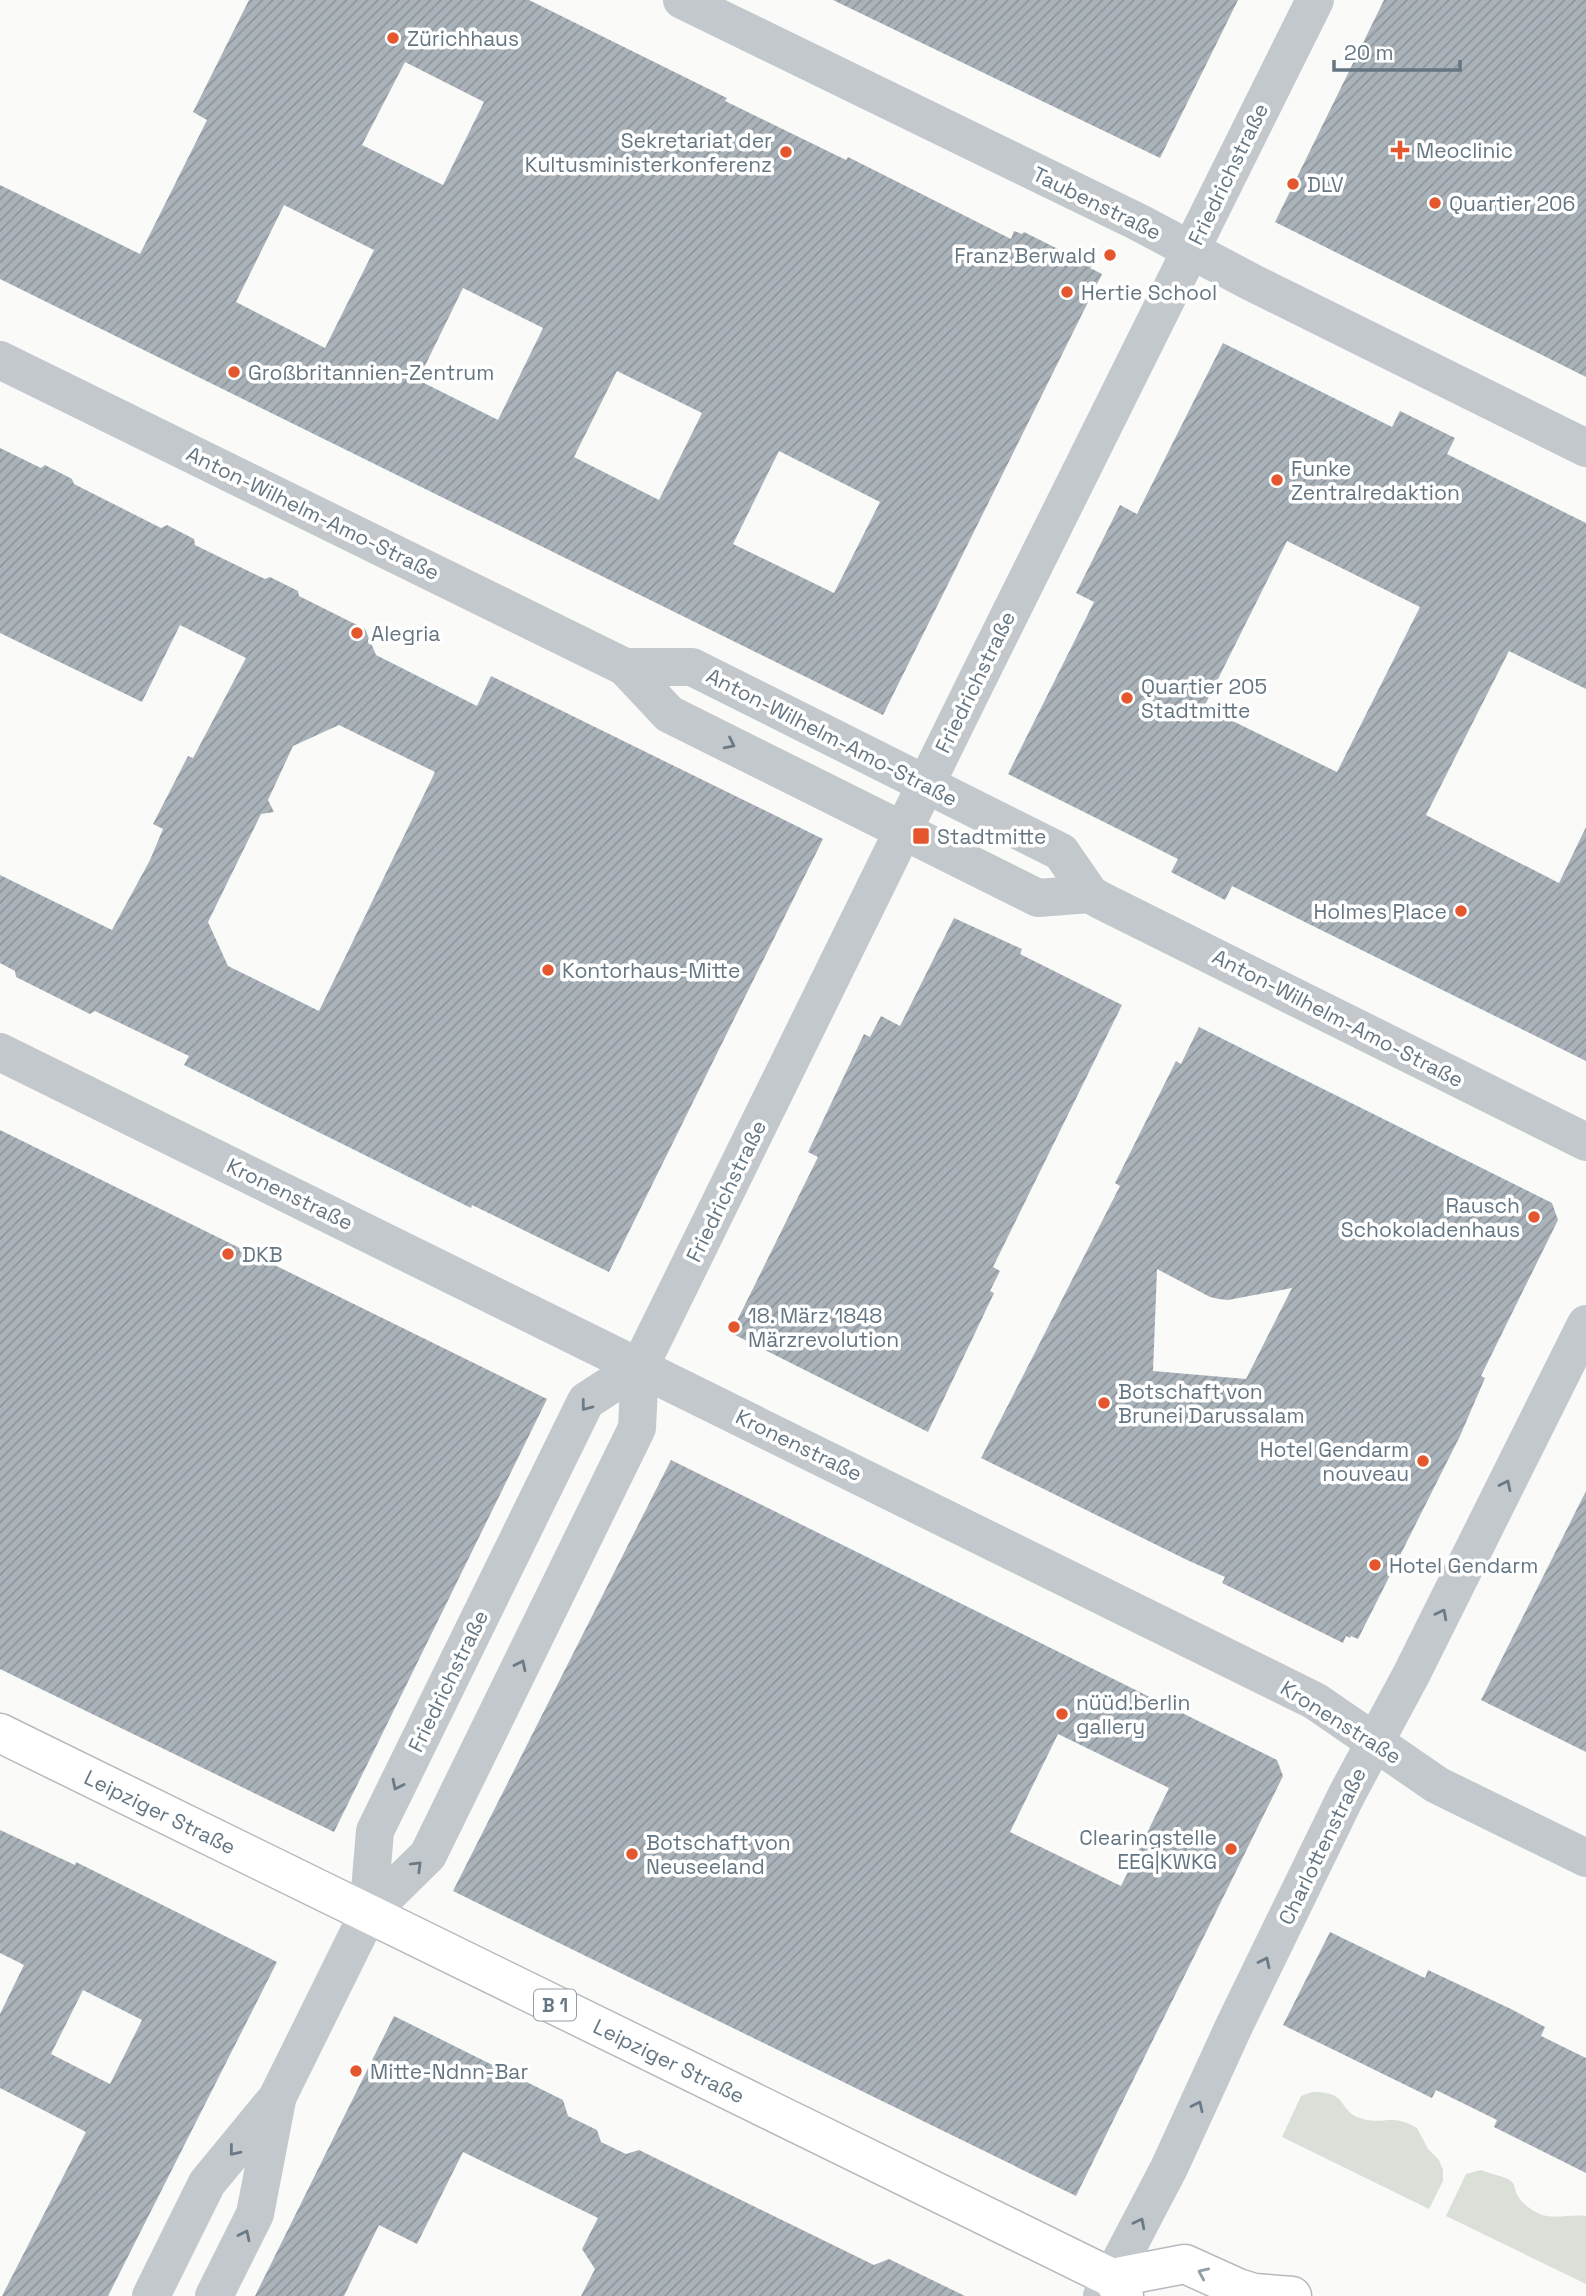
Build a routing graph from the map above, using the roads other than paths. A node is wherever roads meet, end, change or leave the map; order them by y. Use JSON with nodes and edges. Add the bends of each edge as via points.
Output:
{"nodes":[{"id":1,"x":682,"y":0,"type":"edge"},
{"id":2,"x":1315,"y":0,"type":"edge"},
{"id":3,"x":1190,"y":250,"type":"junction"},
{"id":4,"x":0,"y":360,"type":"edge"},
{"id":5,"x":1586,"y":448,"type":"edge"},
{"id":6,"x":625,"y":667,"type":"junction"},
{"id":7,"x":926,"y":784,"type":"junction"},
{"id":8,"x":904,"y":831,"type":"junction"},
{"id":9,"x":1090,"y":894,"type":"junction"},
{"id":10,"x":0,"y":1052,"type":"edge"},
{"id":11,"x":1586,"y":1142,"type":"edge"},
{"id":12,"x":1586,"y":1324,"type":"edge"},
{"id":13,"x":640,"y":1366,"type":"junction"},
{"id":14,"x":0,"y":1733,"type":"edge"},
{"id":15,"x":1375,"y":1742,"type":"junction"},
{"id":16,"x":1586,"y":1858,"type":"edge"},
{"id":17,"x":368,"y":1914,"type":"junction"},
{"id":18,"x":277,"y":2098,"type":"junction"},
{"id":19,"x":1113,"y":2290,"type":"edge"},
{"id":20,"x":151,"y":2296,"type":"edge"},
{"id":21,"x":214,"y":2296,"type":"edge"},
{"id":22,"x":1292,"y":2296,"type":"edge"}],
"edges":[{"from":1,"to":3,"type":"street","name":"Taubenstraße"},
{"from":2,"to":3,"type":"street","name":"Friedrichstraße"},
{"from":3,"to":5,"type":"street","name":"Taubenstraße"},
{"from":3,"to":7,"type":"street","name":"Friedrichstraße"},
{"from":4,"to":6,"type":"street","name":"Anton-Wilhelm-Amo-Straße"},
{"from":6,"to":7,"type":"street","name":"Anton-Wilhelm-Amo-Straße","via":[[692,667]]},
{"from":6,"to":8,"type":"street","name":"Anton-Wilhelm-Amo-Straße","one_way":true,"via":[[669,714]]},
{"from":7,"to":8,"type":"street","name":"Friedrichstraße"},
{"from":7,"to":9,"type":"street","name":"Anton-Wilhelm-Amo-Straße","via":[[1061,852]]},
{"from":8,"to":9,"type":"street","name":"Anton-Wilhelm-Amo-Straße","via":[[1038,898]]},
{"from":8,"to":13,"type":"street","name":"Friedrichstraße"},
{"from":9,"to":11,"type":"street","name":"Anton-Wilhelm-Amo-Straße"},
{"from":10,"to":13,"type":"street","name":"Kronenstraße"},
{"from":15,"to":12,"type":"street","name":"Charlottenstraße","one_way":true},
{"from":13,"to":15,"type":"street","name":"Kronenstraße","via":[[1315,1701]]},
{"from":17,"to":13,"type":"street","name":"Friedrichstraße","one_way":true,"via":[[428,1855],[637,1428]]},
{"from":13,"to":17,"type":"street","name":"Friedrichstraße","one_way":true,"via":[[586,1401],[375,1831]]},
{"from":14,"to":17,"type":"main road","name":"Leipziger Straße","number":"B 1"},
{"from":15,"to":16,"type":"street","name":"Kronenstraße","via":[[1437,1785]]},
{"from":19,"to":15,"type":"street","name":"Charlottenstraße","one_way":true,"via":[[1241,2012]]},
{"from":17,"to":18,"type":"street","name":"Friedrichstraße"},
{"from":17,"to":19,"type":"main road","name":"Leipziger Straße","number":"B 1"},
{"from":18,"to":20,"type":"street","name":"Friedrichstraße","one_way":true,"via":[[207,2183]]},
{"from":21,"to":18,"type":"street","name":"Friedrichstraße","one_way":true,"via":[[255,2214]]},
{"from":22,"to":19,"type":"main road","one_way":true,"via":[[1246,2291],[1185,2264]]}]}
